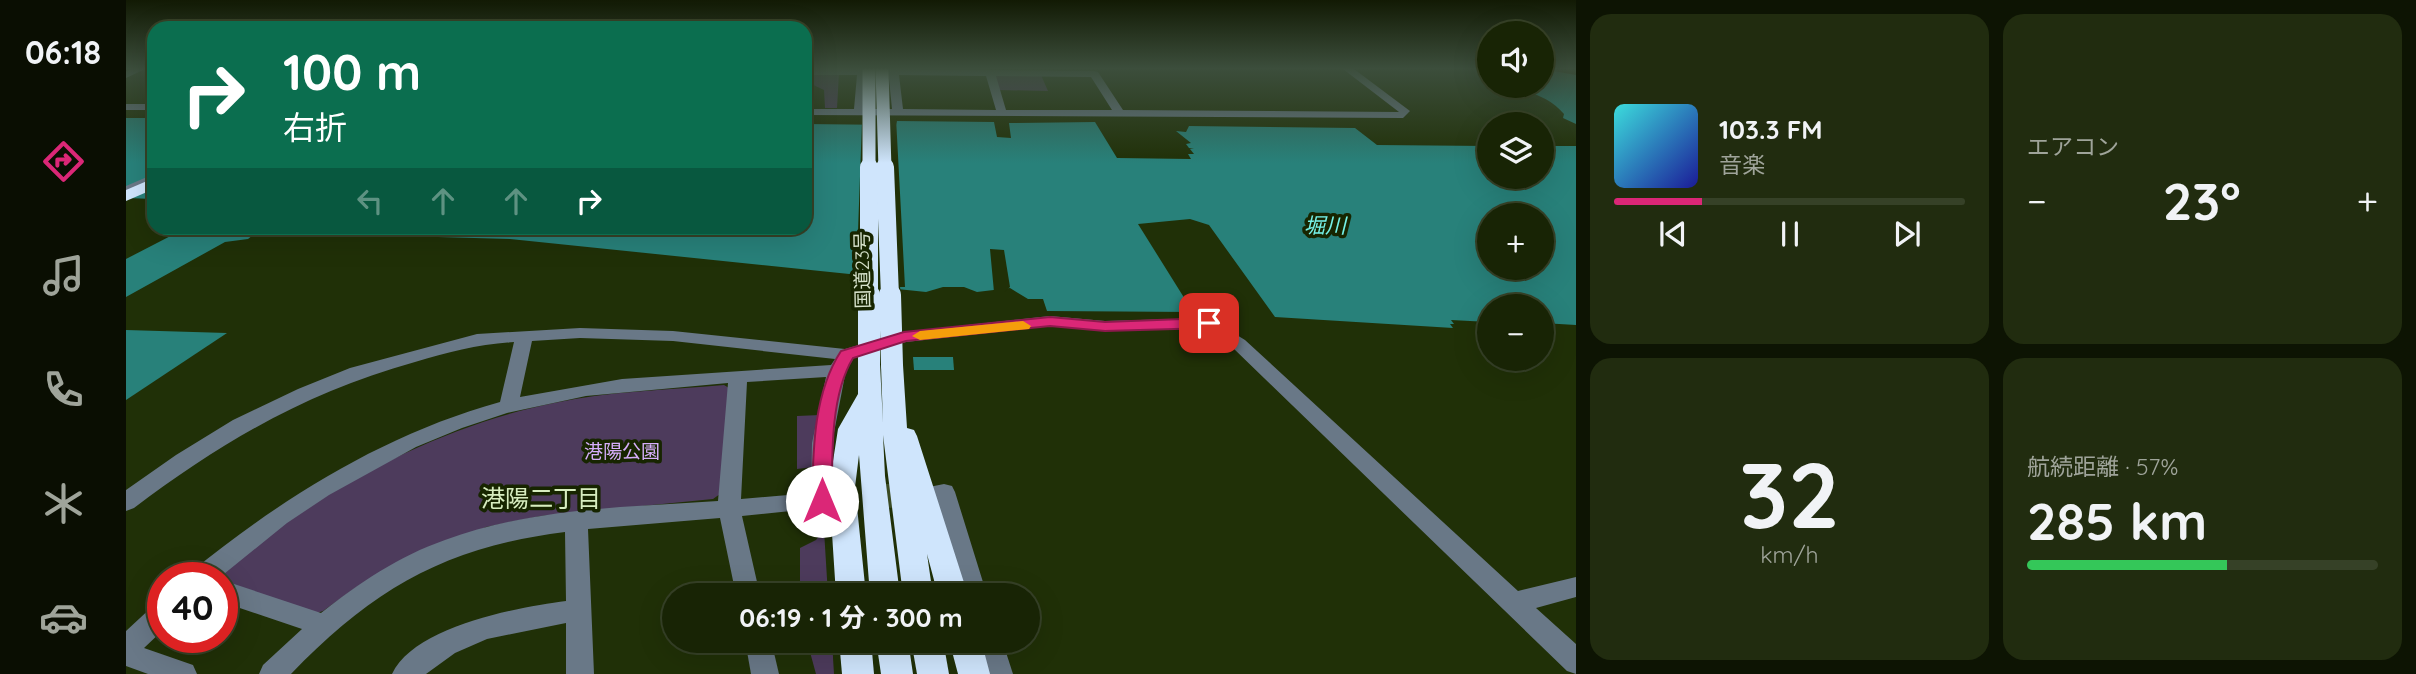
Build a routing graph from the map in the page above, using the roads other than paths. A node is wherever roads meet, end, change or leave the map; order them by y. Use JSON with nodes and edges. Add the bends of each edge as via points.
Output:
{"nodes":[{"id":1,"x":860,"y":100,"type":"edge"},
{"id":2,"x":866,"y":100,"type":"edge"},
{"id":3,"x":890,"y":100,"type":"edge"},
{"id":4,"x":896,"y":100,"type":"edge"},
{"id":5,"x":998,"y":100,"type":"edge"},
{"id":6,"x":1111,"y":100,"type":"edge"},
{"id":7,"x":1393,"y":100,"type":"edge"},
{"id":8,"x":126,"y":107,"type":"edge"},
{"id":9,"x":147,"y":107,"type":"edge"},
{"id":10,"x":812,"y":112,"type":"edge"},
{"id":11,"x":859,"y":112,"type":"junction"},
{"id":12,"x":898,"y":113,"type":"junction"},
{"id":13,"x":1002,"y":113,"type":"junction"},
{"id":14,"x":1120,"y":114,"type":"junction"},
{"id":15,"x":147,"y":182,"type":"edge"},
{"id":16,"x":126,"y":192,"type":"edge"},
{"id":17,"x":524,"y":335,"type":"junction"},
{"id":18,"x":842,"y":362,"type":"junction"},
{"id":19,"x":880,"y":364,"type":"junction"},
{"id":20,"x":738,"y":378,"type":"junction"},
{"id":21,"x":881,"y":398,"type":"junction"},
{"id":22,"x":509,"y":405,"type":"junction"},
{"id":23,"x":937,"y":493,"type":"dead end"},
{"id":24,"x":126,"y":502,"type":"edge"},
{"id":25,"x":729,"y":507,"type":"junction"},
{"id":26,"x":576,"y":522,"type":"junction"},
{"id":27,"x":220,"y":562,"type":"edge"},
{"id":28,"x":745,"y":583,"type":"edge"},
{"id":29,"x":850,"y":583,"type":"edge"},
{"id":30,"x":884,"y":583,"type":"edge"},
{"id":31,"x":916,"y":583,"type":"edge"},
{"id":32,"x":949,"y":583,"type":"edge"},
{"id":33,"x":971,"y":583,"type":"edge"},
{"id":34,"x":1576,"y":587,"type":"edge"},
{"id":35,"x":238,"y":596,"type":"edge"},
{"id":36,"x":1515,"y":603,"type":"junction"},
{"id":37,"x":578,"y":610,"type":"junction"},
{"id":38,"x":324,"y":625,"type":"junction"},
{"id":39,"x":147,"y":628,"type":"edge"},
{"id":40,"x":126,"y":648,"type":"edge"},
{"id":41,"x":761,"y":653,"type":"edge"},
{"id":42,"x":856,"y":653,"type":"edge"},
{"id":43,"x":894,"y":653,"type":"edge"},
{"id":44,"x":929,"y":653,"type":"edge"},
{"id":45,"x":968,"y":653,"type":"edge"},
{"id":46,"x":993,"y":653,"type":"edge"},
{"id":47,"x":126,"y":654,"type":"edge"},
{"id":48,"x":1576,"y":662,"type":"edge"},
{"id":49,"x":183,"y":674,"type":"edge"},
{"id":50,"x":273,"y":674,"type":"edge"},
{"id":51,"x":406,"y":674,"type":"edge"},
{"id":52,"x":580,"y":674,"type":"edge"},
{"id":53,"x":765,"y":674,"type":"edge"},
{"id":54,"x":858,"y":674,"type":"edge"},
{"id":55,"x":897,"y":674,"type":"edge"},
{"id":56,"x":933,"y":674,"type":"edge"},
{"id":57,"x":974,"y":674,"type":"edge"},
{"id":58,"x":999,"y":674,"type":"edge"}],
"edges":[{"from":1,"to":11,"type":"street"},
{"from":2,"to":19,"type":"highway","name":"国道23号","bridge":true},
{"from":3,"to":19,"type":"highway","name":"国道23号","bridge":true},
{"from":4,"to":12,"type":"street"},
{"from":5,"to":13,"type":"street"},
{"from":6,"to":14,"type":"street"},
{"from":7,"to":14,"type":"street","via":[[1405,111],[1403,115]]},
{"from":8,"to":9,"type":"street"},
{"from":10,"to":11,"type":"street"},
{"from":11,"to":12,"type":"street"},
{"from":12,"to":13,"type":"street"},
{"from":13,"to":14,"type":"street"},
{"from":15,"to":16,"type":"highway"},
{"from":17,"to":18,"type":"street","via":[[673,336]]},
{"from":17,"to":22,"type":"street"},
{"from":17,"to":24,"type":"street","via":[[477,339],[405,358],[305,393],[240,425]]},
{"from":18,"to":20,"type":"street"},
{"from":18,"to":25,"type":"street","via":[[822,443],[826,501]]},
{"from":18,"to":36,"type":"street","via":[[904,337],[1050,321],[1105,326],[1209,323],[1239,344]]},
{"from":19,"to":21,"type":"highway","name":"国道23号"},
{"from":20,"to":22,"type":"street","via":[[596,389]]},
{"from":20,"to":25,"type":"street"},
{"from":21,"to":29,"type":"highway","via":[[850,429],[842,487]]},
{"from":21,"to":30,"type":"highway","name":"国道23号","via":[[872,476]]},
{"from":21,"to":31,"type":"highway","name":"国道23号","via":[[895,433]]},
{"from":21,"to":32,"type":"highway"},
{"from":22,"to":27,"type":"street","via":[[406,444],[330,483]]},
{"from":23,"to":33,"type":"street","via":[[944,492]]},
{"from":25,"to":26,"type":"street"},
{"from":25,"to":28,"type":"street"},
{"from":26,"to":37,"type":"street"},
{"from":26,"to":38,"type":"street","via":[[489,536],[431,556]]},
{"from":34,"to":36,"type":"street"},
{"from":35,"to":38,"type":"street"},
{"from":36,"to":48,"type":"street"},
{"from":37,"to":51,"type":"street","via":[[475,629],[444,644]]},
{"from":37,"to":52,"type":"street"},
{"from":38,"to":50,"type":"street"},
{"from":39,"to":40,"type":"street"},
{"from":41,"to":53,"type":"street"},
{"from":42,"to":54,"type":"highway"},
{"from":43,"to":55,"type":"highway"},
{"from":44,"to":56,"type":"highway"},
{"from":45,"to":57,"type":"highway"},
{"from":46,"to":58,"type":"street"},
{"from":47,"to":49,"type":"street"}]}
